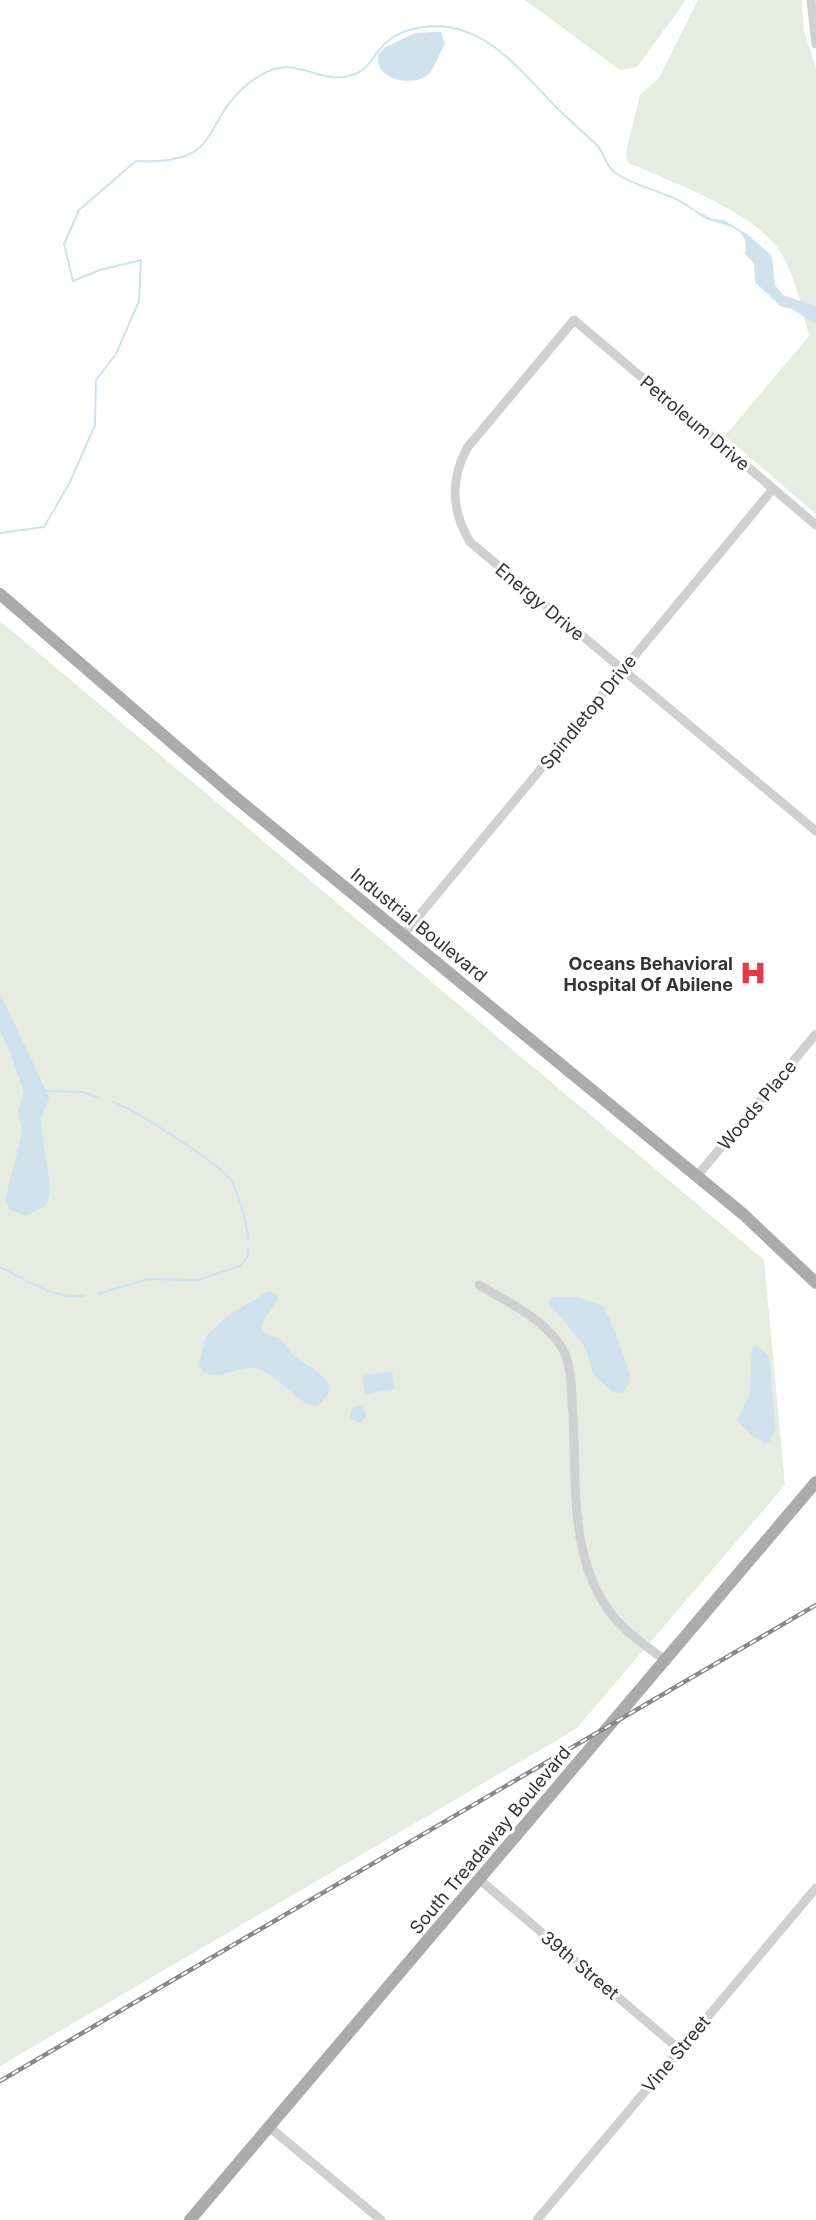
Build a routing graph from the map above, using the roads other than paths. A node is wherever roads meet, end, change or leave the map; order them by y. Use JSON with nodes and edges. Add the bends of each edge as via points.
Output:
{"nodes":[{"id":1,"x":811,"y":0,"type":"edge"},
{"id":2,"x":816,"y":44,"type":"edge"},
{"id":3,"x":574,"y":320,"type":"joint"},
{"id":4,"x":773,"y":489,"type":"junction"},
{"id":5,"x":816,"y":525,"type":"edge"},
{"id":6,"x":0,"y":594,"type":"edge"},
{"id":7,"x":622,"y":670,"type":"junction"},
{"id":8,"x":816,"y":831,"type":"edge"},
{"id":9,"x":403,"y":935,"type":"junction"},
{"id":10,"x":816,"y":1034,"type":"edge"},
{"id":11,"x":697,"y":1176,"type":"junction"},
{"id":12,"x":816,"y":1283,"type":"edge"},
{"id":13,"x":479,"y":1285,"type":"dead end"},
{"id":14,"x":816,"y":1482,"type":"edge"},
{"id":15,"x":665,"y":1660,"type":"junction"},
{"id":16,"x":480,"y":1881,"type":"junction"},
{"id":17,"x":816,"y":1888,"type":"edge"},
{"id":18,"x":680,"y":2050,"type":"junction"},
{"id":19,"x":268,"y":2126,"type":"junction"},
{"id":20,"x":190,"y":2220,"type":"edge"},
{"id":21,"x":381,"y":2220,"type":"edge"},
{"id":22,"x":537,"y":2220,"type":"edge"}],
"edges":[{"from":1,"to":2,"type":"street"},
{"from":3,"to":4,"type":"street","name":"Petroleum Drive"},
{"from":3,"to":7,"type":"street","name":"Energy Drive","via":[[467,448],[457,467],[454,501],[470,542]]},
{"from":4,"to":5,"type":"street","name":"Petroleum Drive"},
{"from":4,"to":7,"type":"street","name":"Spindletop Drive"},
{"from":6,"to":9,"type":"main road","name":"Industrial Boulevard","via":[[229,792]]},
{"from":7,"to":8,"type":"street","name":"Energy Drive"},
{"from":7,"to":9,"type":"street","name":"Spindletop Drive"},
{"from":9,"to":11,"type":"main road","name":"Industrial Boulevard"},
{"from":10,"to":11,"type":"street","name":"Woods Place"},
{"from":11,"to":12,"type":"main road","name":"Industrial Boulevard"},
{"from":13,"to":15,"type":"street","via":[[544,1327],[564,1351],[572,1402],[579,1537],[588,1570],[614,1617]]},
{"from":14,"to":15,"type":"main road","name":"South Treadaway Boulevard"},
{"from":15,"to":16,"type":"main road","name":"South Treadaway Boulevard"},
{"from":16,"to":18,"type":"street","name":"39th Street"},
{"from":16,"to":19,"type":"main road","name":"South Treadaway Boulevard"},
{"from":17,"to":18,"type":"street","name":"Vine Street"},
{"from":18,"to":22,"type":"street","name":"Vine Street"},
{"from":19,"to":20,"type":"main road","name":"South Treadaway Boulevard"},
{"from":19,"to":21,"type":"street"}]}
